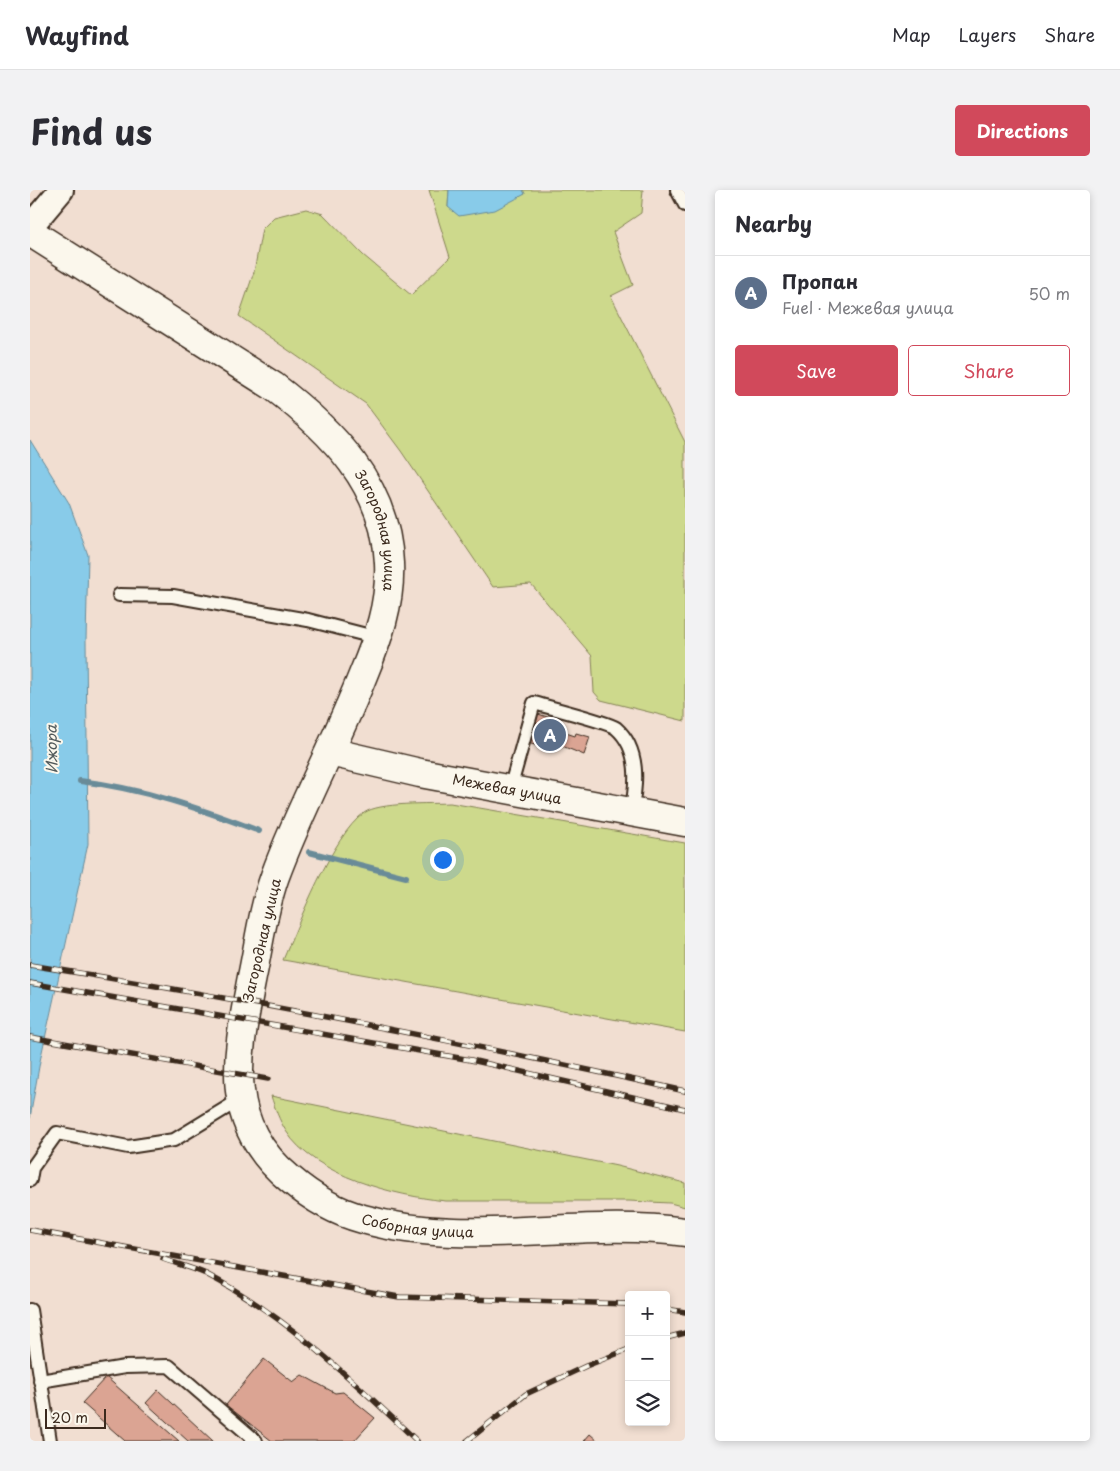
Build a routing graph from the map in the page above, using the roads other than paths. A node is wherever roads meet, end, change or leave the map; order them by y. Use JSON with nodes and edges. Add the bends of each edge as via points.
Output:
{"nodes":[{"id":1,"x":61,"y":190,"type":"edge"},
{"id":2,"x":677,"y":190,"type":"edge"},
{"id":3,"x":685,"y":205,"type":"edge"},
{"id":4,"x":30,"y":228,"type":"edge"},
{"id":5,"x":30,"y":232,"type":"edge"},
{"id":6,"x":119,"y":595,"type":"dead end"},
{"id":7,"x":378,"y":638,"type":"junction"},
{"id":8,"x":330,"y":752,"type":"junction"},
{"id":9,"x":510,"y":789,"type":"junction"},
{"id":10,"x":631,"y":812,"type":"junction"},
{"id":11,"x":685,"y":822,"type":"edge"},
{"id":12,"x":239,"y":1065,"type":"joint"},
{"id":13,"x":240,"y":1099,"type":"junction"},
{"id":14,"x":30,"y":1180,"type":"edge"},
{"id":15,"x":685,"y":1232,"type":"edge"},
{"id":16,"x":30,"y":1310,"type":"edge"},
{"id":17,"x":40,"y":1381,"type":"junction"},
{"id":18,"x":50,"y":1441,"type":"edge"},
{"id":19,"x":256,"y":1441,"type":"edge"}],
"edges":[{"from":1,"to":4,"type":"street"},
{"from":2,"to":3,"type":"lane"},
{"from":5,"to":7,"type":"main road","name":"Загородная улица","via":[[273,386],[332,436],[370,488],[383,521],[390,564],[388,592]]},
{"from":6,"to":7,"type":"lane","via":[[172,596],[308,620]]},
{"from":7,"to":8,"type":"main road","name":"Загородная улица"},
{"from":8,"to":9,"type":"main road","name":"Межевая улица"},
{"from":8,"to":12,"type":"main road","name":"Загородная улица","via":[[268,900],[242,1033]]},
{"from":9,"to":10,"type":"main road","name":"Межевая улица"},
{"from":9,"to":10,"type":"lane","via":[[534,703],[615,728],[631,749],[637,774]]},
{"from":10,"to":11,"type":"main road","name":"Межевая улица"},
{"from":12,"to":13,"type":"main road","name":"Соборная улица"},
{"from":13,"to":14,"type":"lane","via":[[174,1140],[128,1147],[57,1133],[32,1168]]},
{"from":13,"to":15,"type":"main road","name":"Соборная улица","via":[[259,1147],[277,1169],[302,1190],[362,1219],[415,1230],[478,1232],[611,1227]]},
{"from":16,"to":17,"type":"lane"},
{"from":17,"to":18,"type":"lane"},
{"from":17,"to":19,"type":"lane","via":[[125,1367],[169,1366]]}]}
